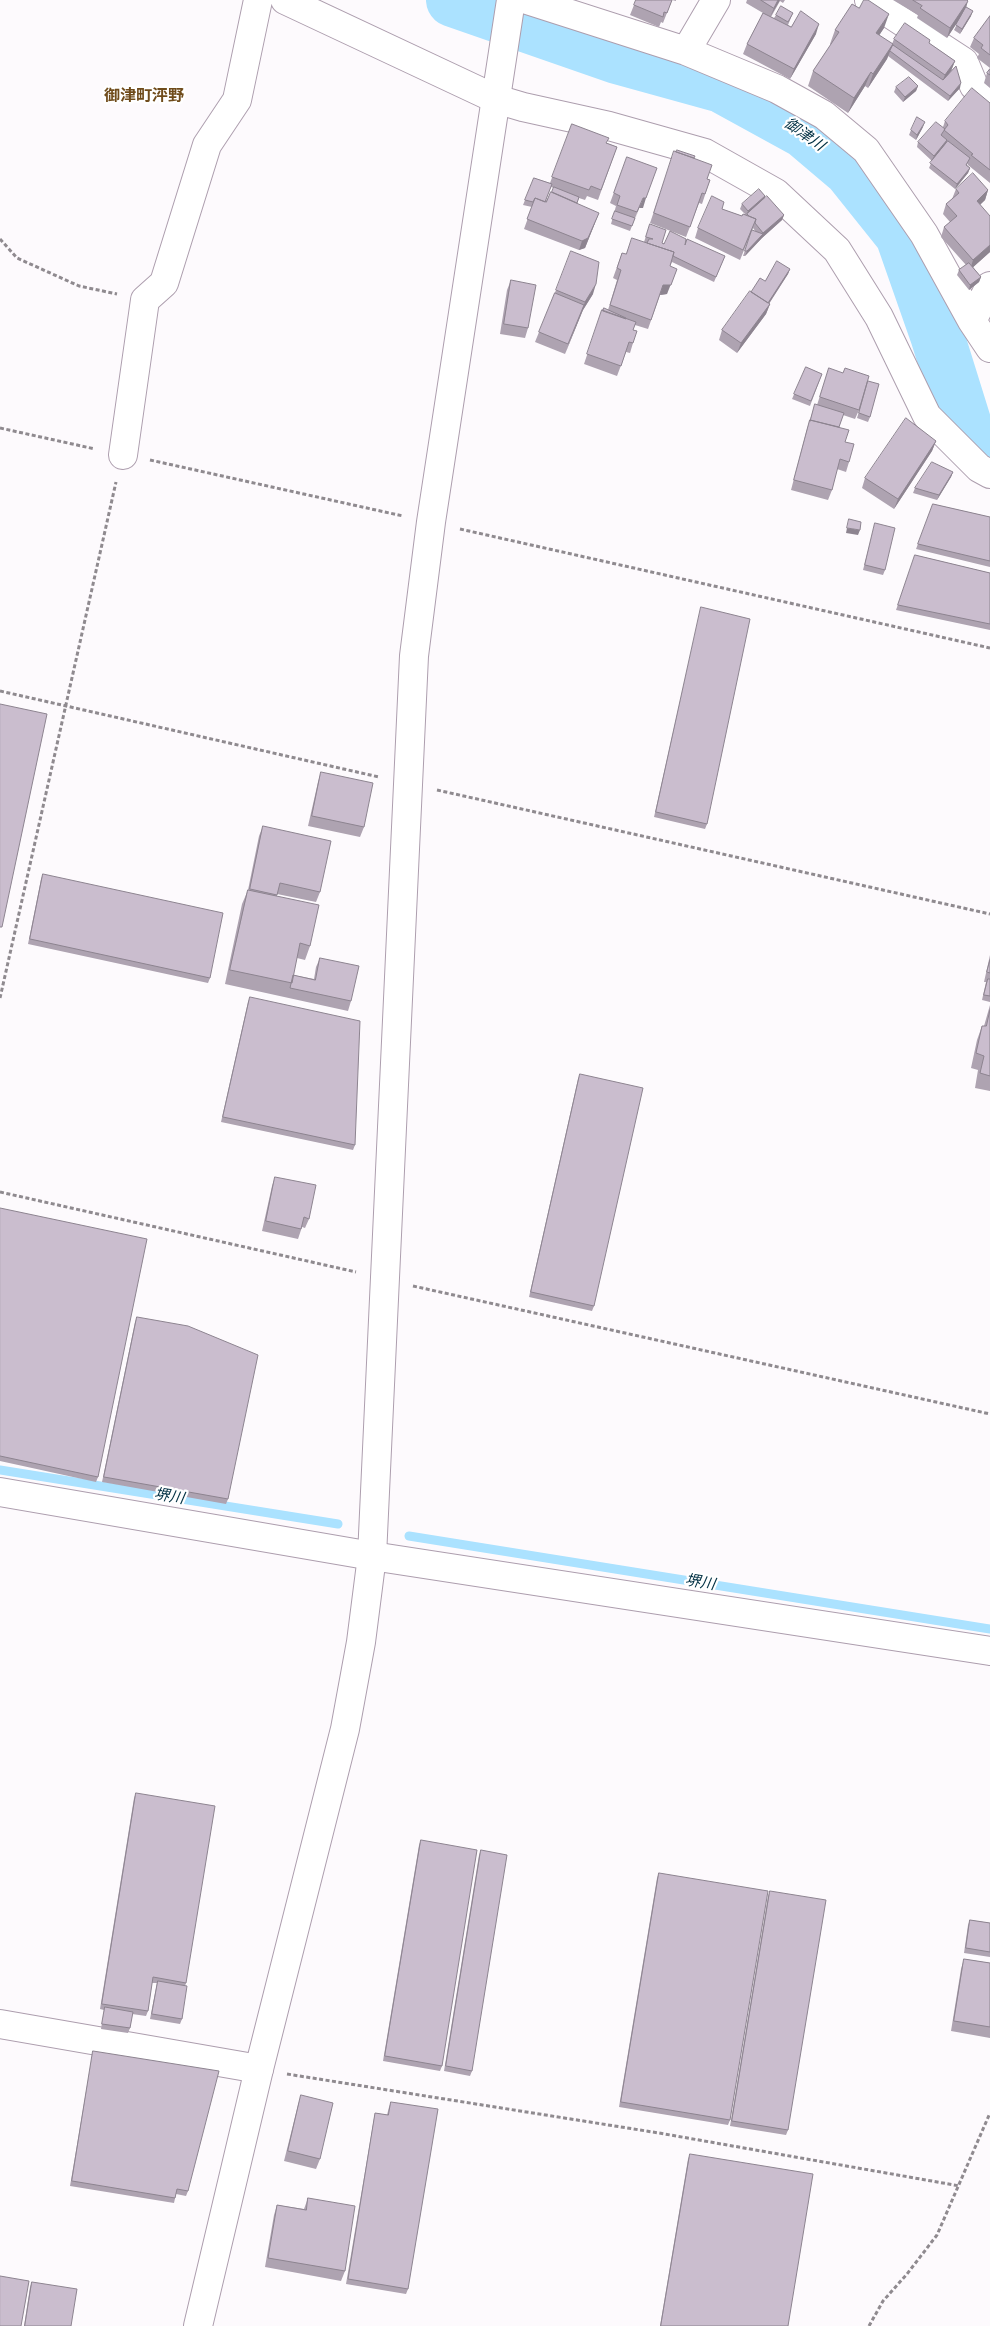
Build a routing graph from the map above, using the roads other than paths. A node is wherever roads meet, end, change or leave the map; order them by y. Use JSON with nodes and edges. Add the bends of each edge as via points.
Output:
{"nodes":[{"id":1,"x":258,"y":0,"type":"edge"},
{"id":2,"x":285,"y":0,"type":"edge"},
{"id":3,"x":716,"y":0,"type":"edge"},
{"id":4,"x":869,"y":0,"type":"edge"},
{"id":5,"x":516,"y":1,"type":"edge"},
{"id":6,"x":686,"y":51,"type":"junction"},
{"id":7,"x":496,"y":95,"type":"junction"},
{"id":8,"x":990,"y":99,"type":"edge"},
{"id":9,"x":990,"y":286,"type":"edge"},
{"id":10,"x":972,"y":321,"type":"junction"},
{"id":11,"x":990,"y":348,"type":"edge"},
{"id":12,"x":122,"y":454,"type":"road end"},
{"id":13,"x":990,"y":474,"type":"edge"},
{"id":14,"x":0,"y":1492,"type":"edge"},
{"id":15,"x":372,"y":1556,"type":"junction"},
{"id":16,"x":990,"y":1651,"type":"edge"},
{"id":17,"x":0,"y":2024,"type":"edge"},
{"id":18,"x":259,"y":2069,"type":"junction"},
{"id":19,"x":198,"y":2326,"type":"edge"}],
"edges":[{"from":1,"to":12,"type":"street","via":[[238,100],[207,145],[164,283],[145,300]]},
{"from":2,"to":7,"type":"street"},
{"from":3,"to":6,"type":"street"},
{"from":4,"to":8,"type":"street","via":[[964,62],[974,86]]},
{"from":5,"to":6,"type":"street"},
{"from":5,"to":7,"type":"street"},
{"from":6,"to":10,"type":"street","via":[[777,89],[816,111],[866,150],[924,234]]},
{"from":7,"to":13,"type":"street","via":[[523,107],[609,126],[705,153],[776,193],[837,250],[879,316],[926,416],[979,468]]},
{"from":7,"to":15,"type":"street","via":[[431,522],[414,656]]},
{"from":9,"to":10,"type":"street"},
{"from":10,"to":11,"type":"street"},
{"from":14,"to":15,"type":"street"},
{"from":15,"to":16,"type":"street"},
{"from":15,"to":18,"type":"street","via":[[345,1729]]},
{"from":17,"to":18,"type":"street"},
{"from":18,"to":19,"type":"street"}]}
